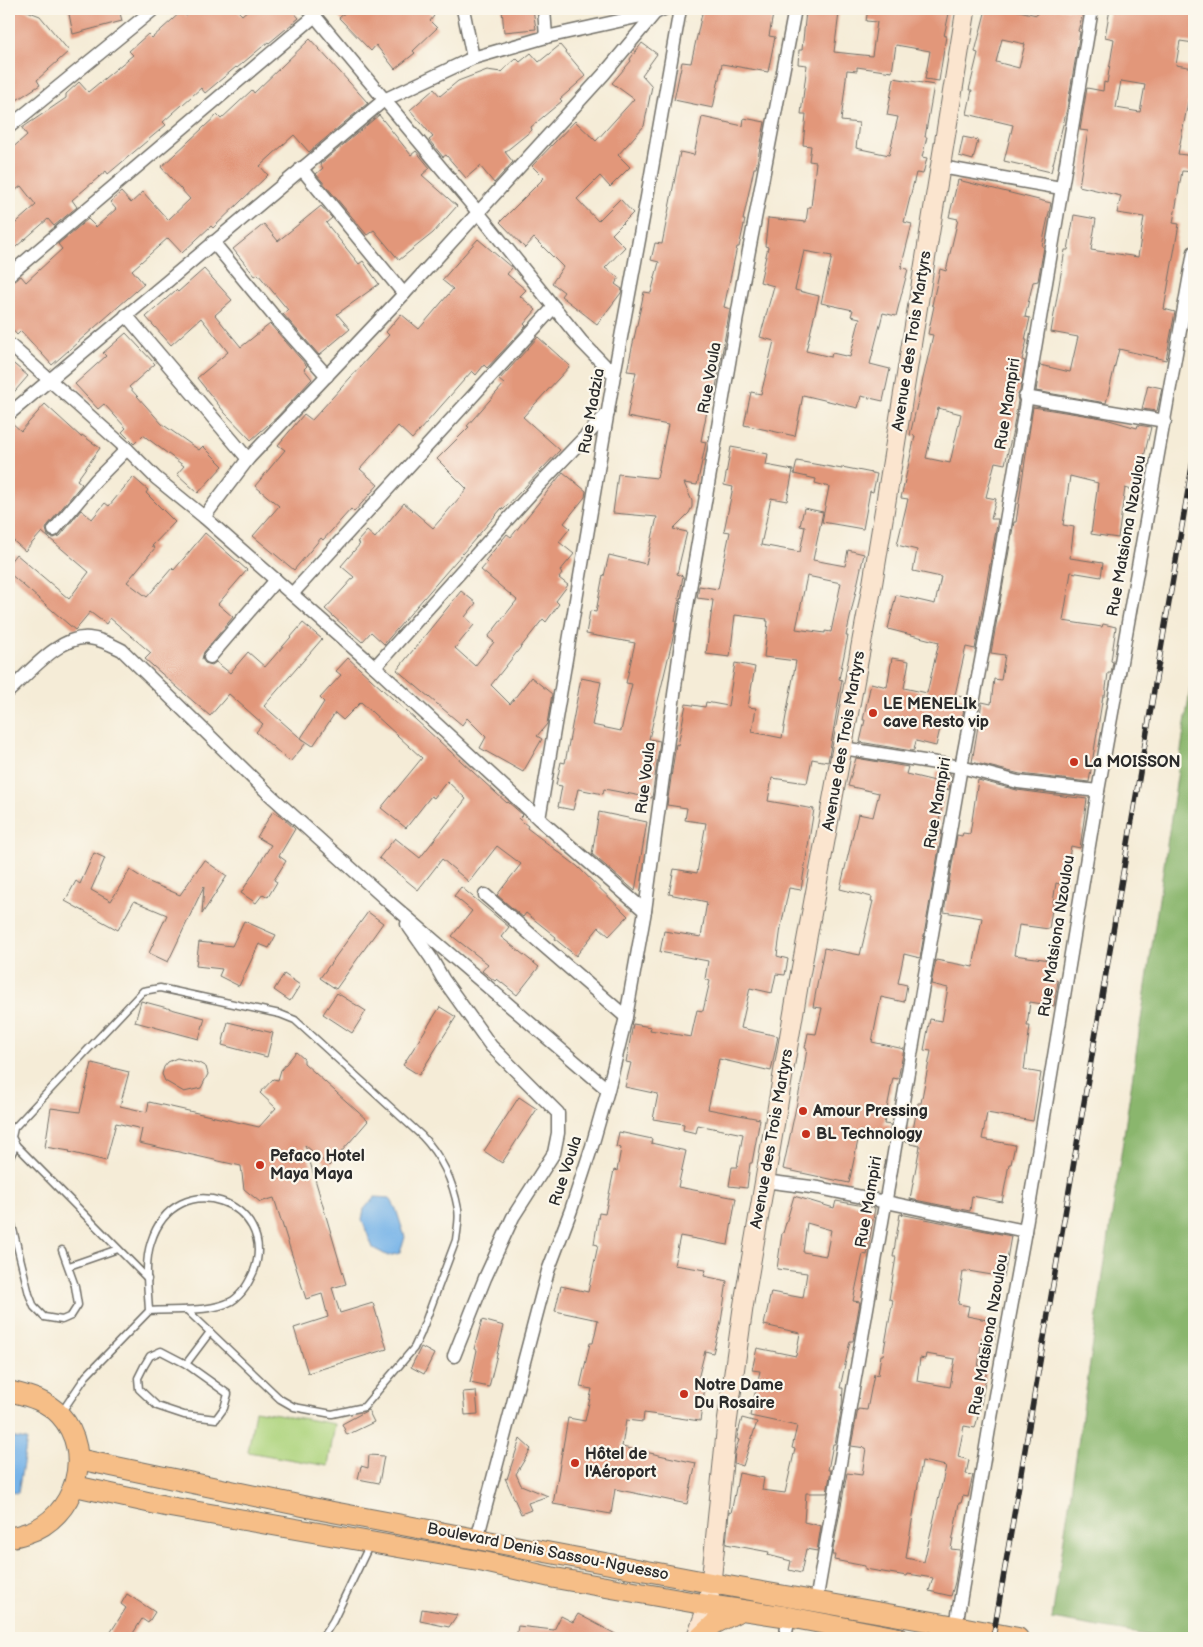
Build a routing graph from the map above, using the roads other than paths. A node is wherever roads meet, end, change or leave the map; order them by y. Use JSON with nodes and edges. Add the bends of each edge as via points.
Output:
{"nodes":[{"id":1,"x":154,"y":9,"type":"edge"},
{"id":2,"x":463,"y":9,"type":"edge"},
{"id":3,"x":544,"y":9,"type":"edge"},
{"id":4,"x":680,"y":9,"type":"edge"},
{"id":5,"x":795,"y":9,"type":"edge"},
{"id":6,"x":966,"y":9,"type":"edge"},
{"id":7,"x":1092,"y":9,"type":"edge"},
{"id":8,"x":660,"y":11,"type":"edge"},
{"id":9,"x":312,"y":13,"type":"edge"},
{"id":10,"x":546,"y":38,"type":"junction"},
{"id":11,"x":473,"y":58,"type":"junction"},
{"id":12,"x":384,"y":100,"type":"junction"},
{"id":13,"x":9,"y":127,"type":"edge"},
{"id":14,"x":941,"y":167,"type":"junction"},
{"id":15,"x":302,"y":168,"type":"junction"},
{"id":16,"x":1061,"y":188,"type":"junction"},
{"id":17,"x":477,"y":212,"type":"junction"},
{"id":18,"x":213,"y":242,"type":"junction"},
{"id":19,"x":1194,"y":252,"type":"edge"},
{"id":20,"x":9,"y":275,"type":"edge"},
{"id":21,"x":404,"y":294,"type":"junction"},
{"id":22,"x":554,"y":307,"type":"junction"},
{"id":23,"x":126,"y":315,"type":"junction"},
{"id":24,"x":9,"y":344,"type":"edge"},
{"id":25,"x":614,"y":375,"type":"junction"},
{"id":26,"x":327,"y":376,"type":"junction"},
{"id":27,"x":48,"y":380,"type":"junction"},
{"id":28,"x":1025,"y":397,"type":"junction"},
{"id":29,"x":608,"y":413,"type":"junction"},
{"id":30,"x":9,"y":414,"type":"edge"},
{"id":31,"x":1165,"y":421,"type":"junction"},
{"id":32,"x":127,"y":450,"type":"junction"},
{"id":33,"x":248,"y":459,"type":"junction"},
{"id":34,"x":204,"y":517,"type":"junction"},
{"id":35,"x":54,"y":530,"type":"dead end"},
{"id":36,"x":276,"y":580,"type":"junction"},
{"id":37,"x":292,"y":594,"type":"junction"},
{"id":38,"x":210,"y":657,"type":"dead end"},
{"id":39,"x":375,"y":667,"type":"junction"},
{"id":40,"x":9,"y":691,"type":"edge"},
{"id":41,"x":843,"y":748,"type":"junction"},
{"id":42,"x":961,"y":767,"type":"junction"},
{"id":43,"x":1098,"y":791,"type":"junction"},
{"id":44,"x":539,"y":819,"type":"junction"},
{"id":45,"x":485,"y":895,"type":"dead end"},
{"id":46,"x":398,"y":910,"type":"junction"},
{"id":47,"x":645,"y":911,"type":"junction"},
{"id":48,"x":626,"y":1017,"type":"junction"},
{"id":49,"x":608,"y":1090,"type":"junction"},
{"id":50,"x":16,"y":1144,"type":"junction"},
{"id":51,"x":9,"y":1159,"type":"edge"},
{"id":52,"x":764,"y":1181,"type":"junction"},
{"id":53,"x":886,"y":1202,"type":"junction"},
{"id":54,"x":9,"y":1213,"type":"edge"},
{"id":55,"x":1025,"y":1231,"type":"junction"},
{"id":56,"x":118,"y":1249,"type":"junction"},
{"id":57,"x":62,"y":1250,"type":"dead end"},
{"id":58,"x":69,"y":1266,"type":"junction"},
{"id":59,"x":148,"y":1279,"type":"junction"},
{"id":60,"x":187,"y":1310,"type":"junction"},
{"id":61,"x":149,"y":1311,"type":"junction"},
{"id":62,"x":210,"y":1332,"type":"junction"},
{"id":63,"x":454,"y":1356,"type":"dead end"},
{"id":64,"x":186,"y":1364,"type":"junction"},
{"id":65,"x":9,"y":1391,"type":"edge"},
{"id":66,"x":60,"y":1415,"type":"junction"},
{"id":67,"x":78,"y":1458,"type":"junction"},
{"id":68,"x":75,"y":1486,"type":"junction"},
{"id":69,"x":10,"y":1539,"type":"edge"},
{"id":70,"x":477,"y":1539,"type":"junction"},
{"id":71,"x":371,"y":1542,"type":"junction"},
{"id":72,"x":705,"y":1582,"type":"junction"},
{"id":73,"x":816,"y":1602,"type":"junction"},
{"id":74,"x":702,"y":1604,"type":"junction"},
{"id":75,"x":741,"y":1610,"type":"junction"},
{"id":76,"x":789,"y":1617,"type":"junction"},
{"id":77,"x":956,"y":1626,"type":"junction"},
{"id":78,"x":322,"y":1638,"type":"edge"},
{"id":79,"x":688,"y":1638,"type":"edge"},
{"id":80,"x":697,"y":1638,"type":"edge"},
{"id":81,"x":785,"y":1638,"type":"edge"},
{"id":82,"x":897,"y":1638,"type":"edge"},
{"id":83,"x":1018,"y":1638,"type":"edge"}],
"edges":[{"from":1,"to":13,"type":"street"},
{"from":2,"to":11,"type":"street"},
{"from":3,"to":10,"type":"street"},
{"from":4,"to":25,"type":"street","name":"Rue Madzia"},
{"from":5,"to":47,"type":"street","name":"Rue Voula","via":[[743,282],[682,635]]},
{"from":6,"to":14,"type":"main road","name":"Avenue des Trois Martyrs"},
{"from":7,"to":16,"type":"street","name":"Rue Mampiri"},
{"from":8,"to":10,"type":"street"},
{"from":8,"to":17,"type":"street"},
{"from":9,"to":12,"type":"street"},
{"from":9,"to":20,"type":"street"},
{"from":10,"to":11,"type":"street"},
{"from":11,"to":12,"type":"street"},
{"from":12,"to":15,"type":"street"},
{"from":12,"to":17,"type":"street"},
{"from":14,"to":16,"type":"street"},
{"from":14,"to":41,"type":"main road","name":"Avenue des Trois Martyrs"},
{"from":15,"to":18,"type":"street"},
{"from":15,"to":21,"type":"street"},
{"from":16,"to":28,"type":"street","name":"Rue Mampiri"},
{"from":17,"to":21,"type":"street"},
{"from":17,"to":22,"type":"street"},
{"from":18,"to":23,"type":"street"},
{"from":18,"to":26,"type":"street"},
{"from":19,"to":31,"type":"street","name":"Rue Matsiona Nzoulou"},
{"from":21,"to":26,"type":"street"},
{"from":22,"to":25,"type":"street"},
{"from":22,"to":37,"type":"street"},
{"from":23,"to":27,"type":"street"},
{"from":23,"to":33,"type":"street"},
{"from":24,"to":27,"type":"street"},
{"from":25,"to":29,"type":"street","name":"Rue Madzia"},
{"from":26,"to":33,"type":"street"},
{"from":27,"to":30,"type":"street"},
{"from":27,"to":32,"type":"street"},
{"from":28,"to":31,"type":"street"},
{"from":28,"to":42,"type":"street","name":"Rue Mampiri","via":[[994,592]]},
{"from":29,"to":39,"type":"street"},
{"from":29,"to":44,"type":"street","name":"Rue Madzia"},
{"from":31,"to":43,"type":"street","name":"Rue Matsiona Nzoulou"},
{"from":32,"to":34,"type":"street"},
{"from":32,"to":35,"type":"street","via":[[96,480]]},
{"from":33,"to":34,"type":"street"},
{"from":34,"to":36,"type":"street"},
{"from":36,"to":37,"type":"street"},
{"from":36,"to":38,"type":"street"},
{"from":37,"to":39,"type":"street"},
{"from":39,"to":44,"type":"street"},
{"from":40,"to":46,"type":"street","via":[[55,649],[76,639],[88,638],[122,650],[269,794]]},
{"from":41,"to":42,"type":"street"},
{"from":41,"to":52,"type":"main road","name":"Avenue des Trois Martyrs"},
{"from":42,"to":43,"type":"street","via":[[1018,782]]},
{"from":42,"to":53,"type":"street","name":"Rue Mampiri"},
{"from":43,"to":55,"type":"street","name":"Rue Matsiona Nzoulou"},
{"from":44,"to":47,"type":"street"},
{"from":45,"to":48,"type":"street"},
{"from":46,"to":49,"type":"street"},
{"from":46,"to":63,"type":"street","via":[[491,1046],[558,1113],[554,1152],[513,1217]]},
{"from":47,"to":48,"type":"street","name":"Rue Voula"},
{"from":48,"to":49,"type":"street","name":"Rue Voula"},
{"from":49,"to":70,"type":"street","name":"Rue Voula","via":[[571,1210],[548,1271]]},
{"from":50,"to":51,"type":"lane"},
{"from":50,"to":56,"type":"lane"},
{"from":50,"to":62,"type":"lane","via":[[12,1137],[14,1128],[26,1115],[143,991],[160,988],[295,1020],[432,1147],[441,1160],[458,1210],[456,1240],[414,1348],[364,1407],[332,1414],[294,1407],[280,1399]]},
{"from":52,"to":53,"type":"street"},
{"from":52,"to":72,"type":"main road","name":"Avenue des Trois Martyrs"},
{"from":53,"to":55,"type":"street"},
{"from":53,"to":73,"type":"street","name":"Rue Mampiri"},
{"from":54,"to":58,"type":"lane","via":[[34,1307],[44,1317],[62,1320],[71,1316],[78,1305]]},
{"from":55,"to":77,"type":"street","name":"Rue Matsiona Nzoulou"},
{"from":56,"to":58,"type":"lane"},
{"from":56,"to":59,"type":"lane"},
{"from":57,"to":58,"type":"lane"},
{"from":59,"to":60,"type":"lane","via":[[150,1244],[157,1226],[169,1211],[183,1202],[203,1197],[222,1201],[241,1212],[252,1225],[258,1244],[256,1263],[248,1285],[232,1300],[213,1308]]},
{"from":59,"to":61,"type":"lane"},
{"from":60,"to":61,"type":"lane"},
{"from":60,"to":62,"type":"lane"},
{"from":61,"to":66,"type":"lane","via":[[86,1376]]},
{"from":62,"to":64,"type":"lane"},
{"from":64,"to":64,"type":"lane","via":[[228,1394],[224,1408],[216,1418],[184,1415],[157,1406],[139,1389],[138,1378],[150,1356],[161,1351]]},
{"from":65,"to":66,"type":"main road","via":[[36,1398]]},
{"from":66,"to":67,"type":"main road","via":[[73,1435]]},
{"from":67,"to":68,"type":"main road"},
{"from":67,"to":70,"type":"main road","name":"Boulevard Denis Sassou-Nguesso"},
{"from":68,"to":69,"type":"main road","via":[[61,1511],[39,1529]]},
{"from":68,"to":71,"type":"main road","name":"Boulevard Denis Sassou-Nguesso","via":[[170,1507]]},
{"from":70,"to":72,"type":"main road","name":"Boulevard Denis Sassou-Nguesso"},
{"from":71,"to":74,"type":"main road","name":"Boulevard Denis Sassou-Nguesso"},
{"from":71,"to":78,"type":"lane"},
{"from":72,"to":73,"type":"main road","name":"Boulevard Denis Sassou-Nguesso"},
{"from":72,"to":74,"type":"main road","name":"Avenue des Trois Martyrs"},
{"from":73,"to":77,"type":"main road","name":"Boulevard Denis Sassou-Nguesso"},
{"from":74,"to":75,"type":"main road","name":"Boulevard Denis Sassou-Nguesso"},
{"from":74,"to":79,"type":"main road","name":"Avenue des Trois Martyrs"},
{"from":74,"to":80,"type":"main road","name":"Avenue des Trois Martyrs"},
{"from":75,"to":76,"type":"main road","name":"Boulevard Denis Sassou-Nguesso"},
{"from":75,"to":80,"type":"main road","via":[[714,1624]]},
{"from":76,"to":81,"type":"street"},
{"from":76,"to":82,"type":"main road","name":"Boulevard Denis Sassou-Nguesso"},
{"from":77,"to":83,"type":"main road","name":"Boulevard Denis Sassou-Nguesso"}]}
